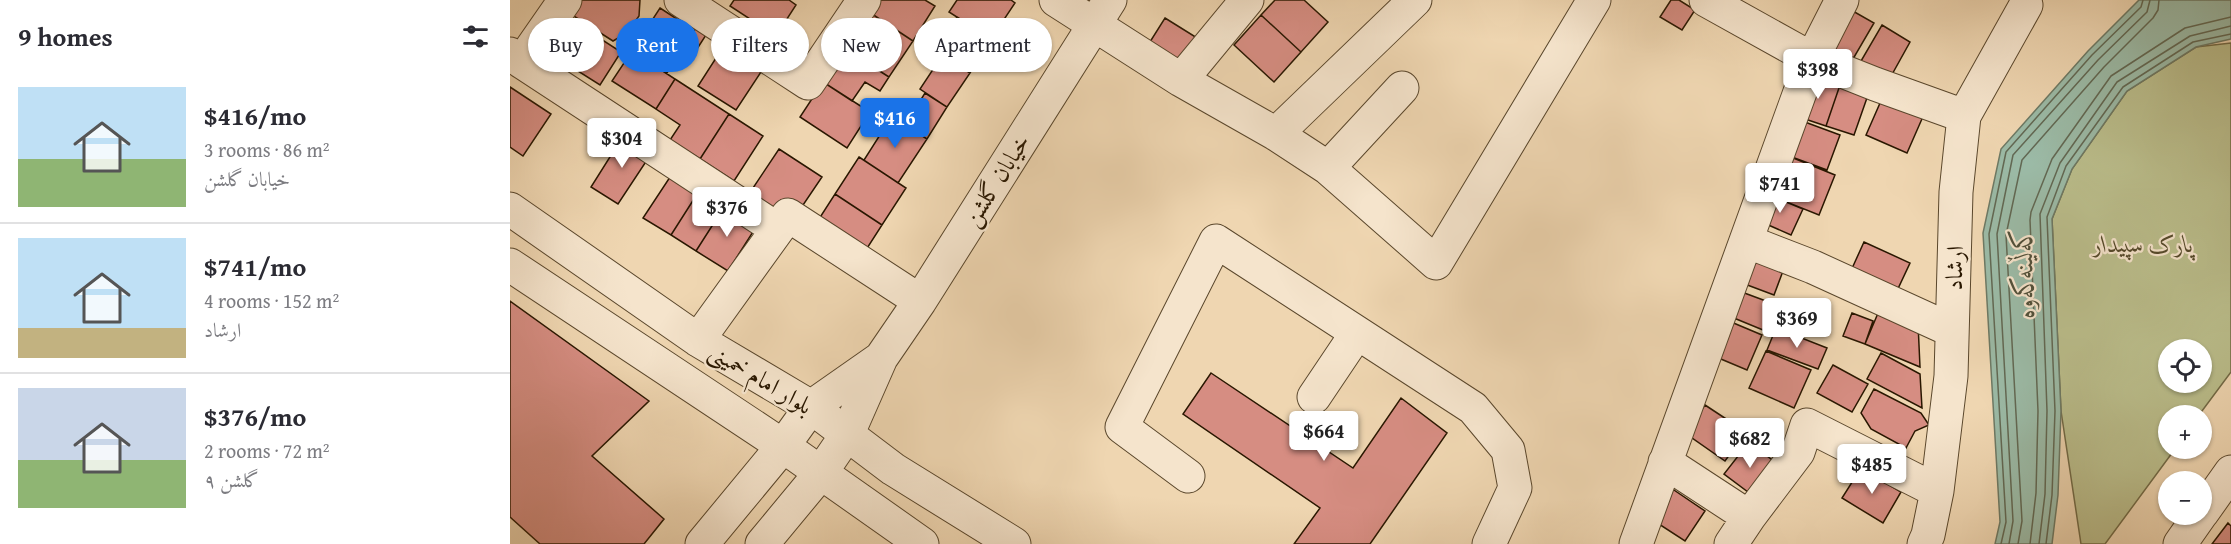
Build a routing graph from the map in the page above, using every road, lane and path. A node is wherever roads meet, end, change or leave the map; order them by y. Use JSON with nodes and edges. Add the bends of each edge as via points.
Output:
{"nodes":[{"id":1,"x":565,"y":0,"type":"edge"},
{"id":2,"x":681,"y":0,"type":"edge"},
{"id":3,"x":864,"y":0,"type":"edge"},
{"id":4,"x":1056,"y":0,"type":"edge"},
{"id":5,"x":1247,"y":0,"type":"edge"},
{"id":6,"x":1415,"y":0,"type":"edge"},
{"id":7,"x":1594,"y":0,"type":"edge"},
{"id":8,"x":1706,"y":0,"type":"edge"},
{"id":9,"x":1842,"y":0,"type":"edge"},
{"id":10,"x":2026,"y":5,"type":"dead end"},
{"id":11,"x":1102,"y":12,"type":"edge"},
{"id":12,"x":516,"y":58,"type":"edge"},
{"id":13,"x":1812,"y":59,"type":"junction"},
{"id":14,"x":1180,"y":80,"type":"junction"},
{"id":15,"x":1402,"y":88,"type":"dead end"},
{"id":16,"x":1964,"y":116,"type":"junction"},
{"id":17,"x":1276,"y":134,"type":"junction"},
{"id":18,"x":1328,"y":168,"type":"junction"},
{"id":19,"x":510,"y":209,"type":"edge"},
{"id":20,"x":777,"y":229,"type":"junction"},
{"id":21,"x":1746,"y":241,"type":"junction"},
{"id":22,"x":510,"y":265,"type":"edge"},
{"id":23,"x":920,"y":301,"type":"junction"},
{"id":24,"x":1951,"y":330,"type":"junction"},
{"id":25,"x":1357,"y":333,"type":"junction"},
{"id":26,"x":698,"y":340,"type":"junction"},
{"id":27,"x":881,"y":358,"type":"junction"},
{"id":28,"x":1314,"y":397,"type":"dead end"},
{"id":29,"x":811,"y":407,"type":"junction"},
{"id":30,"x":848,"y":433,"type":"junction"},
{"id":31,"x":783,"y":446,"type":"junction"},
{"id":32,"x":1665,"y":462,"type":"junction"},
{"id":33,"x":2231,"y":472,"type":"edge"},
{"id":34,"x":820,"y":474,"type":"junction"},
{"id":35,"x":1188,"y":476,"type":"dead end"},
{"id":36,"x":1937,"y":491,"type":"junction"},
{"id":37,"x":2212,"y":499,"type":"edge"},
{"id":38,"x":2193,"y":525,"type":"edge"},
{"id":39,"x":1740,"y":531,"type":"edge"},
{"id":40,"x":702,"y":544,"type":"edge"},
{"id":41,"x":762,"y":544,"type":"edge"},
{"id":42,"x":922,"y":544,"type":"edge"},
{"id":43,"x":1014,"y":544,"type":"edge"},
{"id":44,"x":1490,"y":544,"type":"edge"},
{"id":45,"x":1636,"y":544,"type":"edge"},
{"id":46,"x":1924,"y":544,"type":"edge"},
{"id":47,"x":2180,"y":544,"type":"edge"}],
"edges":[{"from":1,"to":12,"type":"street"},
{"from":2,"to":3,"type":"street","via":[[808,83]]},
{"from":4,"to":11,"type":"street"},
{"from":5,"to":14,"type":"street"},
{"from":6,"to":17,"type":"street"},
{"from":7,"to":18,"type":"street","via":[[1436,263]]},
{"from":8,"to":13,"type":"street"},
{"from":9,"to":13,"type":"street"},
{"from":10,"to":16,"type":"street","name":"ارشاد"},
{"from":11,"to":14,"type":"street"},
{"from":11,"to":23,"type":"street","name":"خیابان گلشن"},
{"from":12,"to":20,"type":"street"},
{"from":13,"to":16,"type":"street"},
{"from":13,"to":21,"type":"street"},
{"from":14,"to":17,"type":"street"},
{"from":15,"to":18,"type":"street"},
{"from":16,"to":24,"type":"street","name":"ارشاد","via":[[1956,192]]},
{"from":17,"to":18,"type":"street"},
{"from":19,"to":26,"type":"street","name":"بلوار امام خمینی"},
{"from":20,"to":23,"type":"street","via":[[788,215]]},
{"from":20,"to":26,"type":"street"},
{"from":21,"to":24,"type":"street"},
{"from":21,"to":32,"type":"street"},
{"from":22,"to":31,"type":"street","name":"بلوار امام خمینی"},
{"from":23,"to":27,"type":"street","name":"خیابان گلشن"},
{"from":24,"to":36,"type":"street","name":"ارشاد","via":[[1951,376]]},
{"from":25,"to":28,"type":"street"},
{"from":25,"to":35,"type":"street","via":[[1216,241],[1122,427]]},
{"from":25,"to":44,"type":"street","via":[[1473,408],[1508,450],[1515,488]]},
{"from":26,"to":29,"type":"street","name":"بلوار امام خمینی"},
{"from":27,"to":29,"type":"street","name":"خیابان گلشن"},
{"from":27,"to":30,"type":"street","name":"خیابان گلشن"},
{"from":29,"to":30,"type":"street","name":"بلوار امام خمینی"},
{"from":29,"to":31,"type":"street","name":"خیابان گلشن"},
{"from":30,"to":34,"type":"street","name":"خیابان گلشن"},
{"from":30,"to":43,"type":"street","name":"بلوار امام خمینی","via":[[893,469]]},
{"from":31,"to":34,"type":"street","name":"بلوار امام خمینی"},
{"from":31,"to":40,"type":"street","name":"خیابان گلشن"},
{"from":32,"to":39,"type":"street"},
{"from":32,"to":45,"type":"street"},
{"from":33,"to":37,"type":"street"},
{"from":34,"to":41,"type":"street","name":"خیابان گلشن"},
{"from":34,"to":42,"type":"street","name":"بلوار امام خمینی"},
{"from":36,"to":39,"type":"street","via":[[1807,424],[1798,452]]},
{"from":36,"to":46,"type":"street","name":"ارشاد"},
{"from":38,"to":47,"type":"street"}]}
